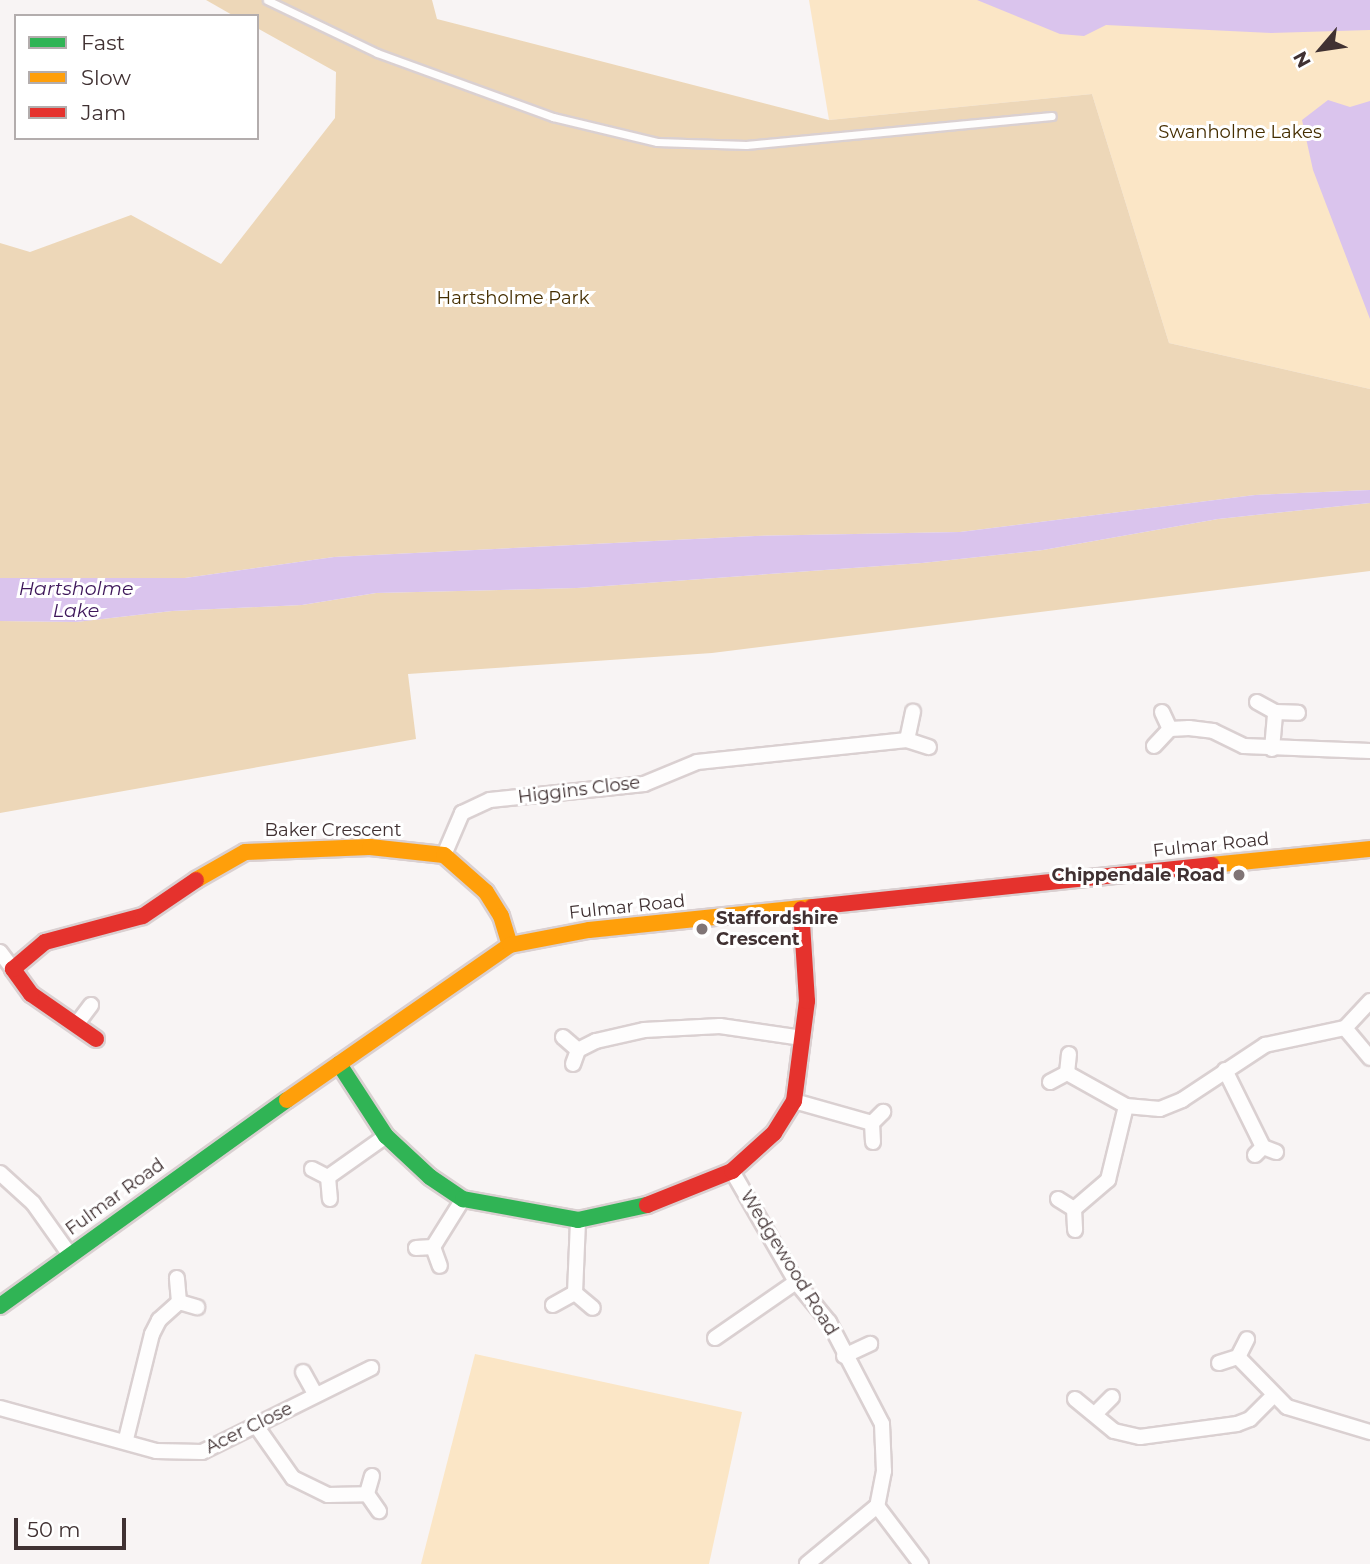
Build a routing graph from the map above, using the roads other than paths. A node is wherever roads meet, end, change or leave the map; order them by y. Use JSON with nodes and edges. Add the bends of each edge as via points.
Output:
{"nodes":[{"id":1,"x":268,"y":0,"type":"edge"},
{"id":2,"x":1052,"y":116,"type":"dead end"},
{"id":3,"x":1257,"y":702,"type":"dead end"},
{"id":4,"x":913,"y":712,"type":"dead end"},
{"id":5,"x":1162,"y":712,"type":"dead end"},
{"id":6,"x":1275,"y":712,"type":"junction"},
{"id":7,"x":1298,"y":713,"type":"dead end"},
{"id":8,"x":1170,"y":729,"type":"junction"},
{"id":9,"x":908,"y":740,"type":"junction"},
{"id":10,"x":1154,"y":746,"type":"dead end"},
{"id":11,"x":929,"y":747,"type":"dead end"},
{"id":12,"x":1272,"y":748,"type":"junction"},
{"id":13,"x":1370,"y":751,"type":"edge"},
{"id":14,"x":1370,"y":849,"type":"edge"},
{"id":15,"x":444,"y":855,"type":"junction"},
{"id":16,"x":801,"y":909,"type":"junction"},
{"id":17,"x":510,"y":945,"type":"junction"},
{"id":18,"x":0,"y":952,"type":"edge"},
{"id":19,"x":13,"y":970,"type":"junction"},
{"id":20,"x":1370,"y":1001,"type":"edge"},
{"id":21,"x":91,"y":1004,"type":"dead end"},
{"id":22,"x":76,"y":1025,"type":"junction"},
{"id":23,"x":1345,"y":1028,"type":"junction"},
{"id":24,"x":563,"y":1037,"type":"dead end"},
{"id":25,"x":802,"y":1038,"type":"junction"},
{"id":26,"x":96,"y":1039,"type":"dead end"},
{"id":27,"x":1069,"y":1054,"type":"dead end"},
{"id":28,"x":1370,"y":1058,"type":"edge"},
{"id":29,"x":339,"y":1064,"type":"junction"},
{"id":30,"x":1225,"y":1070,"type":"junction"},
{"id":31,"x":1067,"y":1073,"type":"junction"},
{"id":32,"x":1050,"y":1083,"type":"dead end"},
{"id":33,"x":794,"y":1101,"type":"junction"},
{"id":34,"x":1126,"y":1106,"type":"junction"},
{"id":35,"x":883,"y":1112,"type":"dead end"},
{"id":36,"x":872,"y":1124,"type":"junction"},
{"id":37,"x":386,"y":1136,"type":"junction"},
{"id":38,"x":873,"y":1142,"type":"dead end"},
{"id":39,"x":1265,"y":1151,"type":"dead end"},
{"id":40,"x":312,"y":1169,"type":"dead end"},
{"id":41,"x":733,"y":1171,"type":"junction"},
{"id":42,"x":0,"y":1173,"type":"edge"},
{"id":43,"x":328,"y":1177,"type":"junction"},
{"id":44,"x":330,"y":1199,"type":"dead end"},
{"id":45,"x":463,"y":1199,"type":"junction"},
{"id":46,"x":1058,"y":1199,"type":"dead end"},
{"id":47,"x":1074,"y":1209,"type":"junction"},
{"id":48,"x":578,"y":1220,"type":"junction"},
{"id":49,"x":1075,"y":1230,"type":"dead end"},
{"id":50,"x":433,"y":1247,"type":"junction"},
{"id":51,"x":416,"y":1248,"type":"dead end"},
{"id":52,"x":70,"y":1255,"type":"junction"},
{"id":53,"x":440,"y":1266,"type":"dead end"},
{"id":54,"x":177,"y":1278,"type":"dead end"},
{"id":55,"x":796,"y":1282,"type":"junction"},
{"id":56,"x":575,"y":1293,"type":"junction"},
{"id":57,"x":179,"y":1302,"type":"junction"},
{"id":58,"x":553,"y":1305,"type":"dead end"},
{"id":59,"x":0,"y":1306,"type":"edge"},
{"id":60,"x":197,"y":1307,"type":"dead end"},
{"id":61,"x":593,"y":1308,"type":"dead end"},
{"id":62,"x":715,"y":1338,"type":"dead end"},
{"id":63,"x":1247,"y":1339,"type":"dead end"},
{"id":64,"x":870,"y":1344,"type":"dead end"},
{"id":65,"x":844,"y":1356,"type":"junction"},
{"id":66,"x":1238,"y":1357,"type":"junction"},
{"id":67,"x":1219,"y":1363,"type":"dead end"},
{"id":68,"x":370,"y":1368,"type":"dead end"},
{"id":69,"x":303,"y":1372,"type":"dead end"},
{"id":70,"x":316,"y":1395,"type":"junction"},
{"id":71,"x":1273,"y":1396,"type":"junction"},
{"id":72,"x":1112,"y":1397,"type":"dead end"},
{"id":73,"x":1075,"y":1399,"type":"dead end"},
{"id":74,"x":0,"y":1408,"type":"edge"},
{"id":75,"x":1095,"y":1414,"type":"junction"},
{"id":76,"x":257,"y":1427,"type":"junction"},
{"id":77,"x":1370,"y":1432,"type":"edge"},
{"id":78,"x":126,"y":1439,"type":"junction"},
{"id":79,"x":372,"y":1476,"type":"dead end"},
{"id":80,"x":367,"y":1494,"type":"junction"},
{"id":81,"x":877,"y":1506,"type":"junction"},
{"id":82,"x":379,"y":1511,"type":"dead end"},
{"id":83,"x":807,"y":1564,"type":"edge"},
{"id":84,"x":921,"y":1564,"type":"edge"}],
"edges":[{"from":1,"to":2,"type":"lane","via":[[377,53],[502,99],[553,117],[657,142],[746,145]]},
{"from":3,"to":6,"type":"street"},
{"from":4,"to":9,"type":"street"},
{"from":5,"to":8,"type":"street"},
{"from":6,"to":7,"type":"street"},
{"from":6,"to":12,"type":"street"},
{"from":8,"to":10,"type":"street"},
{"from":8,"to":12,"type":"street","via":[[1213,731],[1244,746]]},
{"from":9,"to":11,"type":"street","name":"Higgins Close"},
{"from":9,"to":15,"type":"street","name":"Higgins Close","via":[[697,762],[644,784],[490,800],[462,813]]},
{"from":12,"to":13,"type":"street"},
{"from":14,"to":16,"type":"street","name":"Fulmar Road"},
{"from":15,"to":17,"type":"street","via":[[486,892],[501,916]]},
{"from":15,"to":19,"type":"street","name":"Baker Crescent","via":[[370,847],[245,852],[228,858],[143,916],[45,942]]},
{"from":16,"to":17,"type":"street","name":"Fulmar Road","via":[[589,930]]},
{"from":16,"to":25,"type":"street","via":[[807,978]]},
{"from":17,"to":29,"type":"street","name":"Fulmar Road"},
{"from":18,"to":19,"type":"street"},
{"from":19,"to":22,"type":"street","via":[[31,994]]},
{"from":20,"to":23,"type":"street"},
{"from":21,"to":22,"type":"street"},
{"from":22,"to":26,"type":"street"},
{"from":23,"to":28,"type":"street"},
{"from":23,"to":30,"type":"street","via":[[1265,1045]]},
{"from":24,"to":25,"type":"street","via":[[575,1057],[615,1035],[683,1026],[720,1026]]},
{"from":25,"to":33,"type":"street"},
{"from":27,"to":31,"type":"street"},
{"from":29,"to":37,"type":"street"},
{"from":29,"to":52,"type":"street","name":"Fulmar Road"},
{"from":30,"to":34,"type":"street","via":[[1182,1100],[1160,1109]]},
{"from":30,"to":39,"type":"street"},
{"from":31,"to":32,"type":"street"},
{"from":31,"to":34,"type":"street"},
{"from":33,"to":36,"type":"street"},
{"from":33,"to":41,"type":"street","via":[[774,1133]]},
{"from":34,"to":47,"type":"street","via":[[1108,1180]]},
{"from":35,"to":36,"type":"street"},
{"from":36,"to":38,"type":"street"},
{"from":37,"to":43,"type":"street"},
{"from":37,"to":45,"type":"street","via":[[430,1177]]},
{"from":40,"to":43,"type":"street"},
{"from":41,"to":48,"type":"street","via":[[638,1208]]},
{"from":41,"to":55,"type":"street","name":"Wedgewood Road"},
{"from":42,"to":52,"type":"street","via":[[33,1203]]},
{"from":43,"to":44,"type":"street"},
{"from":45,"to":48,"type":"street"},
{"from":45,"to":50,"type":"street"},
{"from":46,"to":47,"type":"street"},
{"from":47,"to":49,"type":"street"},
{"from":48,"to":56,"type":"street"},
{"from":50,"to":51,"type":"street"},
{"from":50,"to":53,"type":"street"},
{"from":52,"to":59,"type":"street","name":"Fulmar Road"},
{"from":54,"to":57,"type":"street"},
{"from":55,"to":62,"type":"street"},
{"from":55,"to":65,"type":"street","name":"Wedgewood Road","via":[[829,1322]]},
{"from":56,"to":58,"type":"street"},
{"from":56,"to":61,"type":"street"},
{"from":57,"to":60,"type":"street"},
{"from":57,"to":78,"type":"street","via":[[152,1334]]},
{"from":63,"to":66,"type":"street"},
{"from":64,"to":65,"type":"street"},
{"from":65,"to":81,"type":"street","name":"Wedgewood Road","via":[[882,1424],[884,1471]]},
{"from":66,"to":67,"type":"street"},
{"from":66,"to":71,"type":"street"},
{"from":68,"to":70,"type":"street","name":"Acer Close"},
{"from":69,"to":70,"type":"street"},
{"from":70,"to":76,"type":"street","name":"Acer Close"},
{"from":71,"to":75,"type":"street","via":[[1250,1419],[1237,1424],[1140,1437],[1114,1431]]},
{"from":71,"to":77,"type":"street","via":[[1309,1416]]},
{"from":72,"to":75,"type":"street"},
{"from":73,"to":75,"type":"street"},
{"from":74,"to":78,"type":"street","name":"Acer Close"},
{"from":76,"to":78,"type":"street","name":"Acer Close","via":[[202,1452],[156,1451]]},
{"from":76,"to":80,"type":"street","via":[[293,1478],[328,1495]]},
{"from":79,"to":80,"type":"street"},
{"from":80,"to":82,"type":"street"},
{"from":81,"to":83,"type":"street"},
{"from":81,"to":84,"type":"street"}]}
